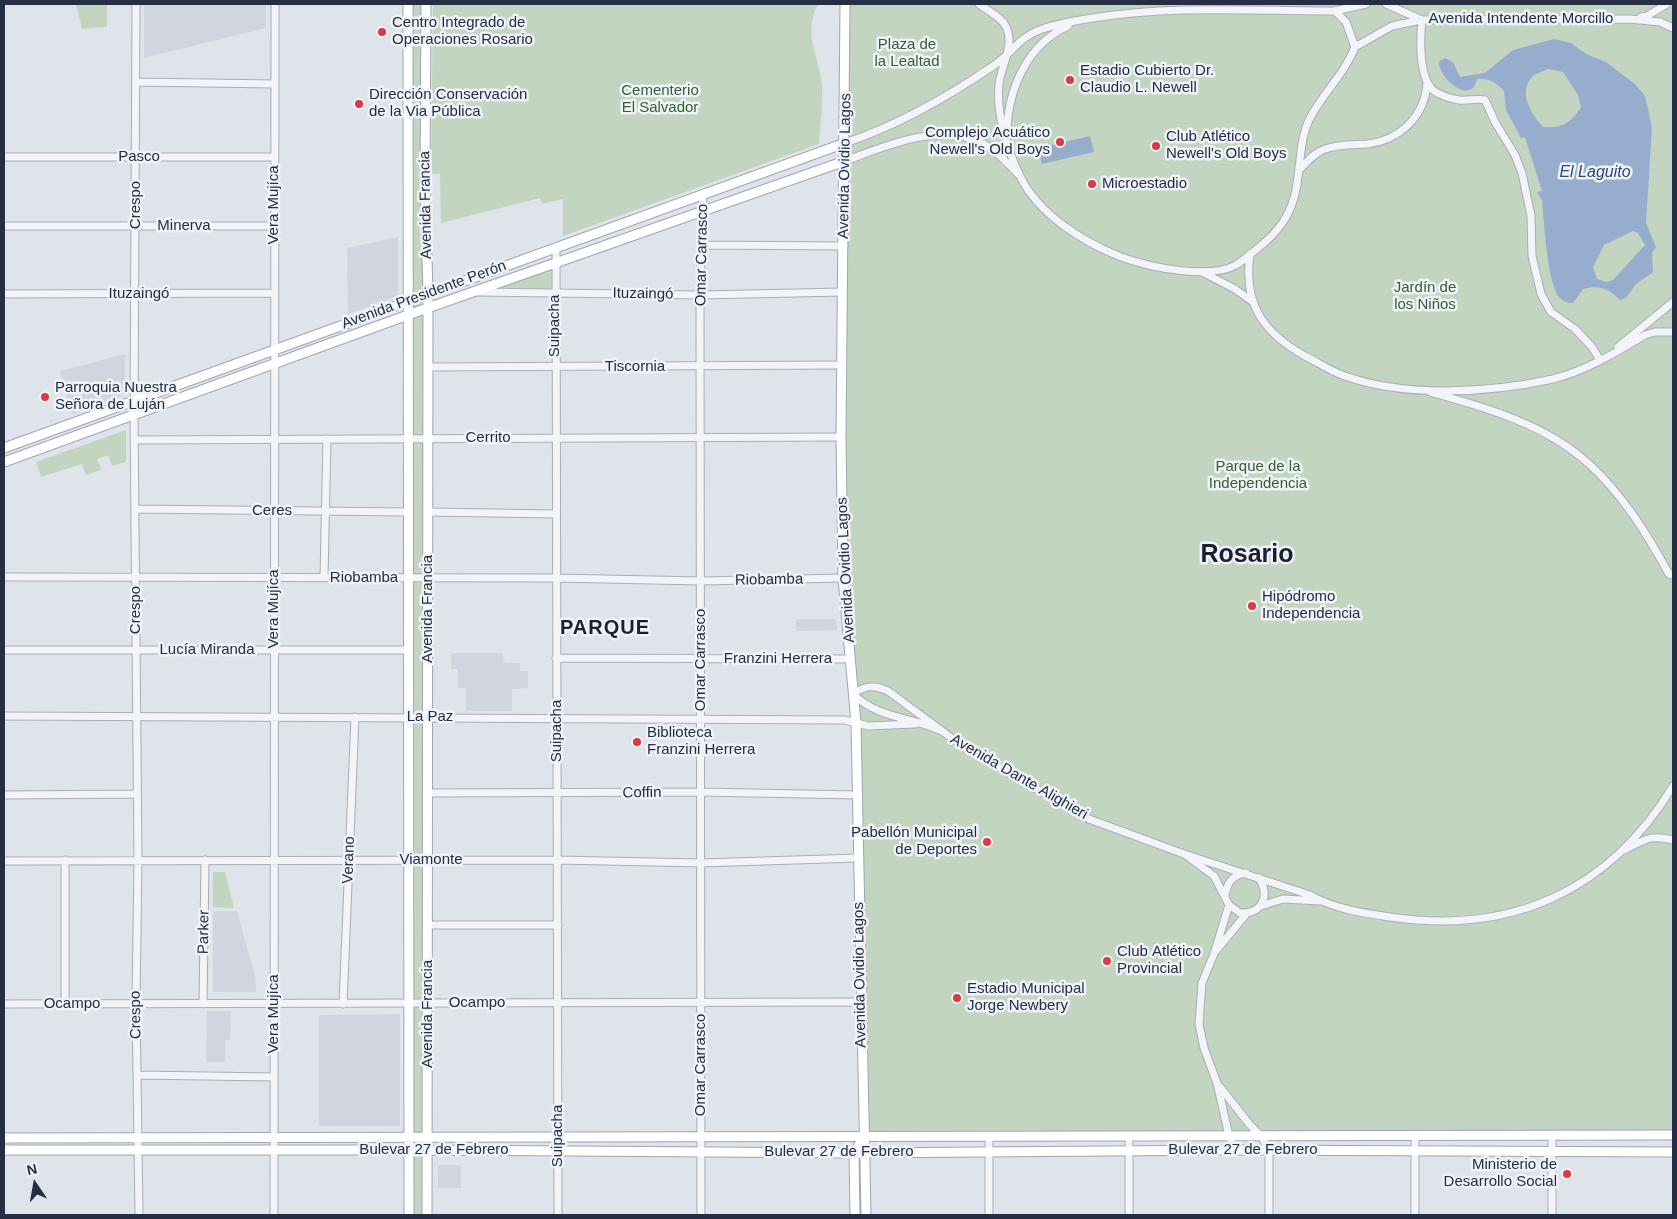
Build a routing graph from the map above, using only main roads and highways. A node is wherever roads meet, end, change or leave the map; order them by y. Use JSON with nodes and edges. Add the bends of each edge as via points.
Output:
{"nodes":[{"id":1,"x":408,"y":4,"type":"edge"},
{"id":2,"x":426,"y":4,"type":"edge"},
{"id":3,"x":845,"y":4,"type":"edge"},
{"id":4,"x":409,"y":80,"type":"junction"},
{"id":5,"x":425,"y":84,"type":"junction"},
{"id":6,"x":845,"y":143,"type":"junction"},
{"id":7,"x":845,"y":161,"type":"junction"},
{"id":8,"x":409,"y":224,"type":"junction"},
{"id":9,"x":426,"y":225,"type":"junction"},
{"id":10,"x":428,"y":294,"type":"junction"},
{"id":11,"x":410,"y":301,"type":"junction"},
{"id":12,"x":428,"y":308,"type":"junction"},
{"id":13,"x":409,"y":315,"type":"junction"},
{"id":14,"x":4,"y":448,"type":"edge"},
{"id":15,"x":4,"y":462,"type":"edge"},
{"id":16,"x":1673,"y":1135,"type":"edge"},
{"id":17,"x":409,"y":1137,"type":"junction"},
{"id":18,"x":427,"y":1137,"type":"junction"},
{"id":19,"x":864,"y":1137,"type":"junction"},
{"id":20,"x":4,"y":1138,"type":"edge"},
{"id":21,"x":4,"y":1150,"type":"edge"},
{"id":22,"x":409,"y":1150,"type":"junction"},
{"id":23,"x":428,"y":1150,"type":"junction"},
{"id":24,"x":1673,"y":1152,"type":"edge"},
{"id":25,"x":854,"y":1153,"type":"junction"},
{"id":26,"x":866,"y":1153,"type":"junction"},
{"id":27,"x":409,"y":1215,"type":"edge"},
{"id":28,"x":427,"y":1215,"type":"edge"},
{"id":29,"x":855,"y":1215,"type":"edge"},
{"id":30,"x":866,"y":1215,"type":"edge"}],
"edges":[{"from":1,"to":4,"type":"main road","name":"Avenida Francia"},
{"from":2,"to":5,"type":"main road","name":"Avenida Francia"},
{"from":3,"to":6,"type":"main road","name":"Avenida Ovidio Lagos"},
{"from":4,"to":5,"type":"main road"},
{"from":4,"to":8,"type":"main road","name":"Avenida Francia"},
{"from":5,"to":9,"type":"main road","name":"Avenida Francia"},
{"from":6,"to":7,"type":"main road","name":"Avenida Ovidio Lagos"},
{"from":6,"to":10,"type":"main road","name":"Avenida Presidente Perón"},
{"from":7,"to":12,"type":"main road","name":"Avenida Presidente Perón"},
{"from":7,"to":19,"type":"main road","name":"Avenida Ovidio Lagos","via":[[841,437],[843,578],[856,723]]},
{"from":8,"to":9,"type":"main road","via":[[416,220]]},
{"from":8,"to":11,"type":"main road","name":"Avenida Francia"},
{"from":9,"to":10,"type":"main road","name":"Avenida Francia"},
{"from":10,"to":11,"type":"main road","name":"Avenida Presidente Perón"},
{"from":10,"to":12,"type":"main road","name":"Avenida Francia"},
{"from":11,"to":13,"type":"main road","name":"Avenida Francia"},
{"from":11,"to":14,"type":"main road","name":"Avenida Presidente Perón"},
{"from":12,"to":13,"type":"main road","name":"Avenida Presidente Perón"},
{"from":12,"to":18,"type":"main road","name":"Avenida Francia"},
{"from":13,"to":15,"type":"main road","name":"Avenida Presidente Perón"},
{"from":13,"to":17,"type":"main road","name":"Avenida Francia"},
{"from":16,"to":19,"type":"main road","name":"Bulevar 27 de Febrero"},
{"from":17,"to":18,"type":"main road","name":"Bulevar 27 de Febrero"},
{"from":17,"to":20,"type":"main road","name":"Bulevar 27 de Febrero"},
{"from":17,"to":22,"type":"main road","name":"Avenida Francia"},
{"from":18,"to":19,"type":"main road","name":"Bulevar 27 de Febrero"},
{"from":18,"to":23,"type":"main road","name":"Avenida Francia"},
{"from":19,"to":25,"type":"main road"},
{"from":19,"to":26,"type":"main road","name":"Avenida Ovidio Lagos"},
{"from":21,"to":22,"type":"main road","name":"Bulevar 27 de Febrero"},
{"from":22,"to":23,"type":"main road","name":"Bulevar 27 de Febrero"},
{"from":22,"to":27,"type":"main road","name":"Avenida Francia"},
{"from":23,"to":25,"type":"main road","name":"Bulevar 27 de Febrero"},
{"from":23,"to":28,"type":"main road","name":"Avenida Francia"},
{"from":24,"to":26,"type":"main road","name":"Bulevar 27 de Febrero","via":[[1236,1150]]},
{"from":25,"to":26,"type":"main road","name":"Bulevar 27 de Febrero"},
{"from":25,"to":29,"type":"main road"},
{"from":26,"to":30,"type":"main road","name":"Avenida Ovidio Lagos"}]}
